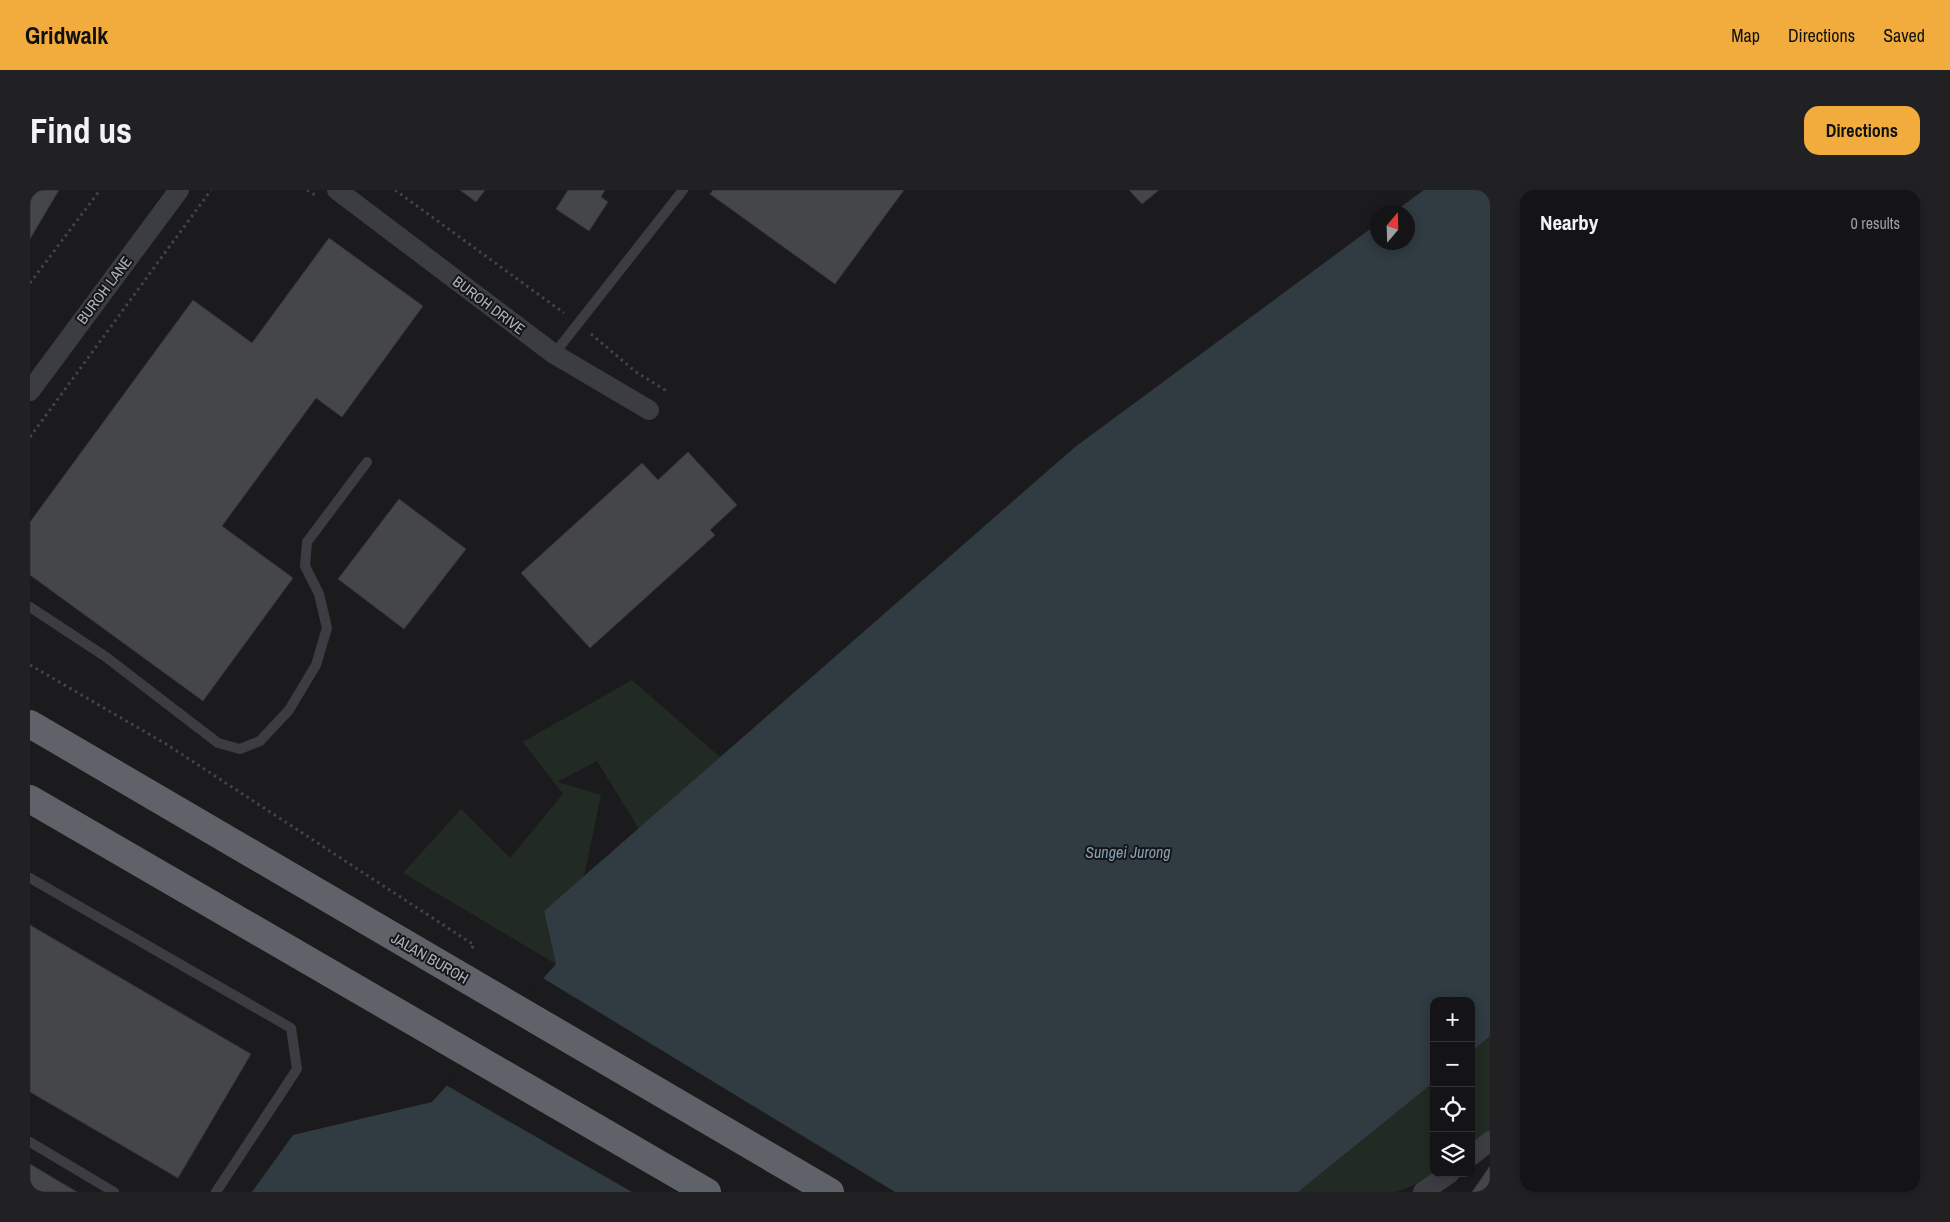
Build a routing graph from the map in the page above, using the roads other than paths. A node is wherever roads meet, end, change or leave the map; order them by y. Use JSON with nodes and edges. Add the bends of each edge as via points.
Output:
{"nodes":[{"id":1,"x":179,"y":190,"type":"edge"},
{"id":2,"x":337,"y":190,"type":"edge"},
{"id":3,"x":683,"y":190,"type":"edge"},
{"id":4,"x":554,"y":354,"type":"junction"},
{"id":5,"x":30,"y":391,"type":"edge"},
{"id":6,"x":649,"y":410,"type":"road end"},
{"id":7,"x":367,"y":462,"type":"dead end"},
{"id":8,"x":30,"y":607,"type":"edge"},
{"id":9,"x":30,"y":724,"type":"edge"},
{"id":10,"x":30,"y":799,"type":"edge"},
{"id":11,"x":30,"y":878,"type":"edge"},
{"id":12,"x":1490,"y":1141,"type":"edge"},
{"id":13,"x":30,"y":1142,"type":"edge"},
{"id":14,"x":1475,"y":1153,"type":"edge"},
{"id":15,"x":1444,"y":1177,"type":"edge"},
{"id":16,"x":114,"y":1192,"type":"edge"},
{"id":17,"x":216,"y":1192,"type":"edge"},
{"id":18,"x":707,"y":1192,"type":"edge"},
{"id":19,"x":830,"y":1192,"type":"edge"},
{"id":20,"x":1423,"y":1192,"type":"edge"}],
"edges":[{"from":1,"to":5,"type":"street","name":"BUROH LANE"},
{"from":2,"to":4,"type":"street","name":"BUROH DRIVE"},
{"from":3,"to":4,"type":"lane"},
{"from":4,"to":6,"type":"street","name":"BUROH DRIVE"},
{"from":7,"to":8,"type":"lane","via":[[307,542],[305,566],[319,594],[327,628],[316,665],[289,710],[260,741],[240,749],[218,742],[106,657]]},
{"from":9,"to":19,"type":"highway","name":"JALAN BUROH"},
{"from":10,"to":18,"type":"highway"},
{"from":11,"to":17,"type":"lane","via":[[291,1028],[297,1069]]},
{"from":12,"to":14,"type":"street"},
{"from":13,"to":16,"type":"lane"},
{"from":15,"to":20,"type":"street"}]}
